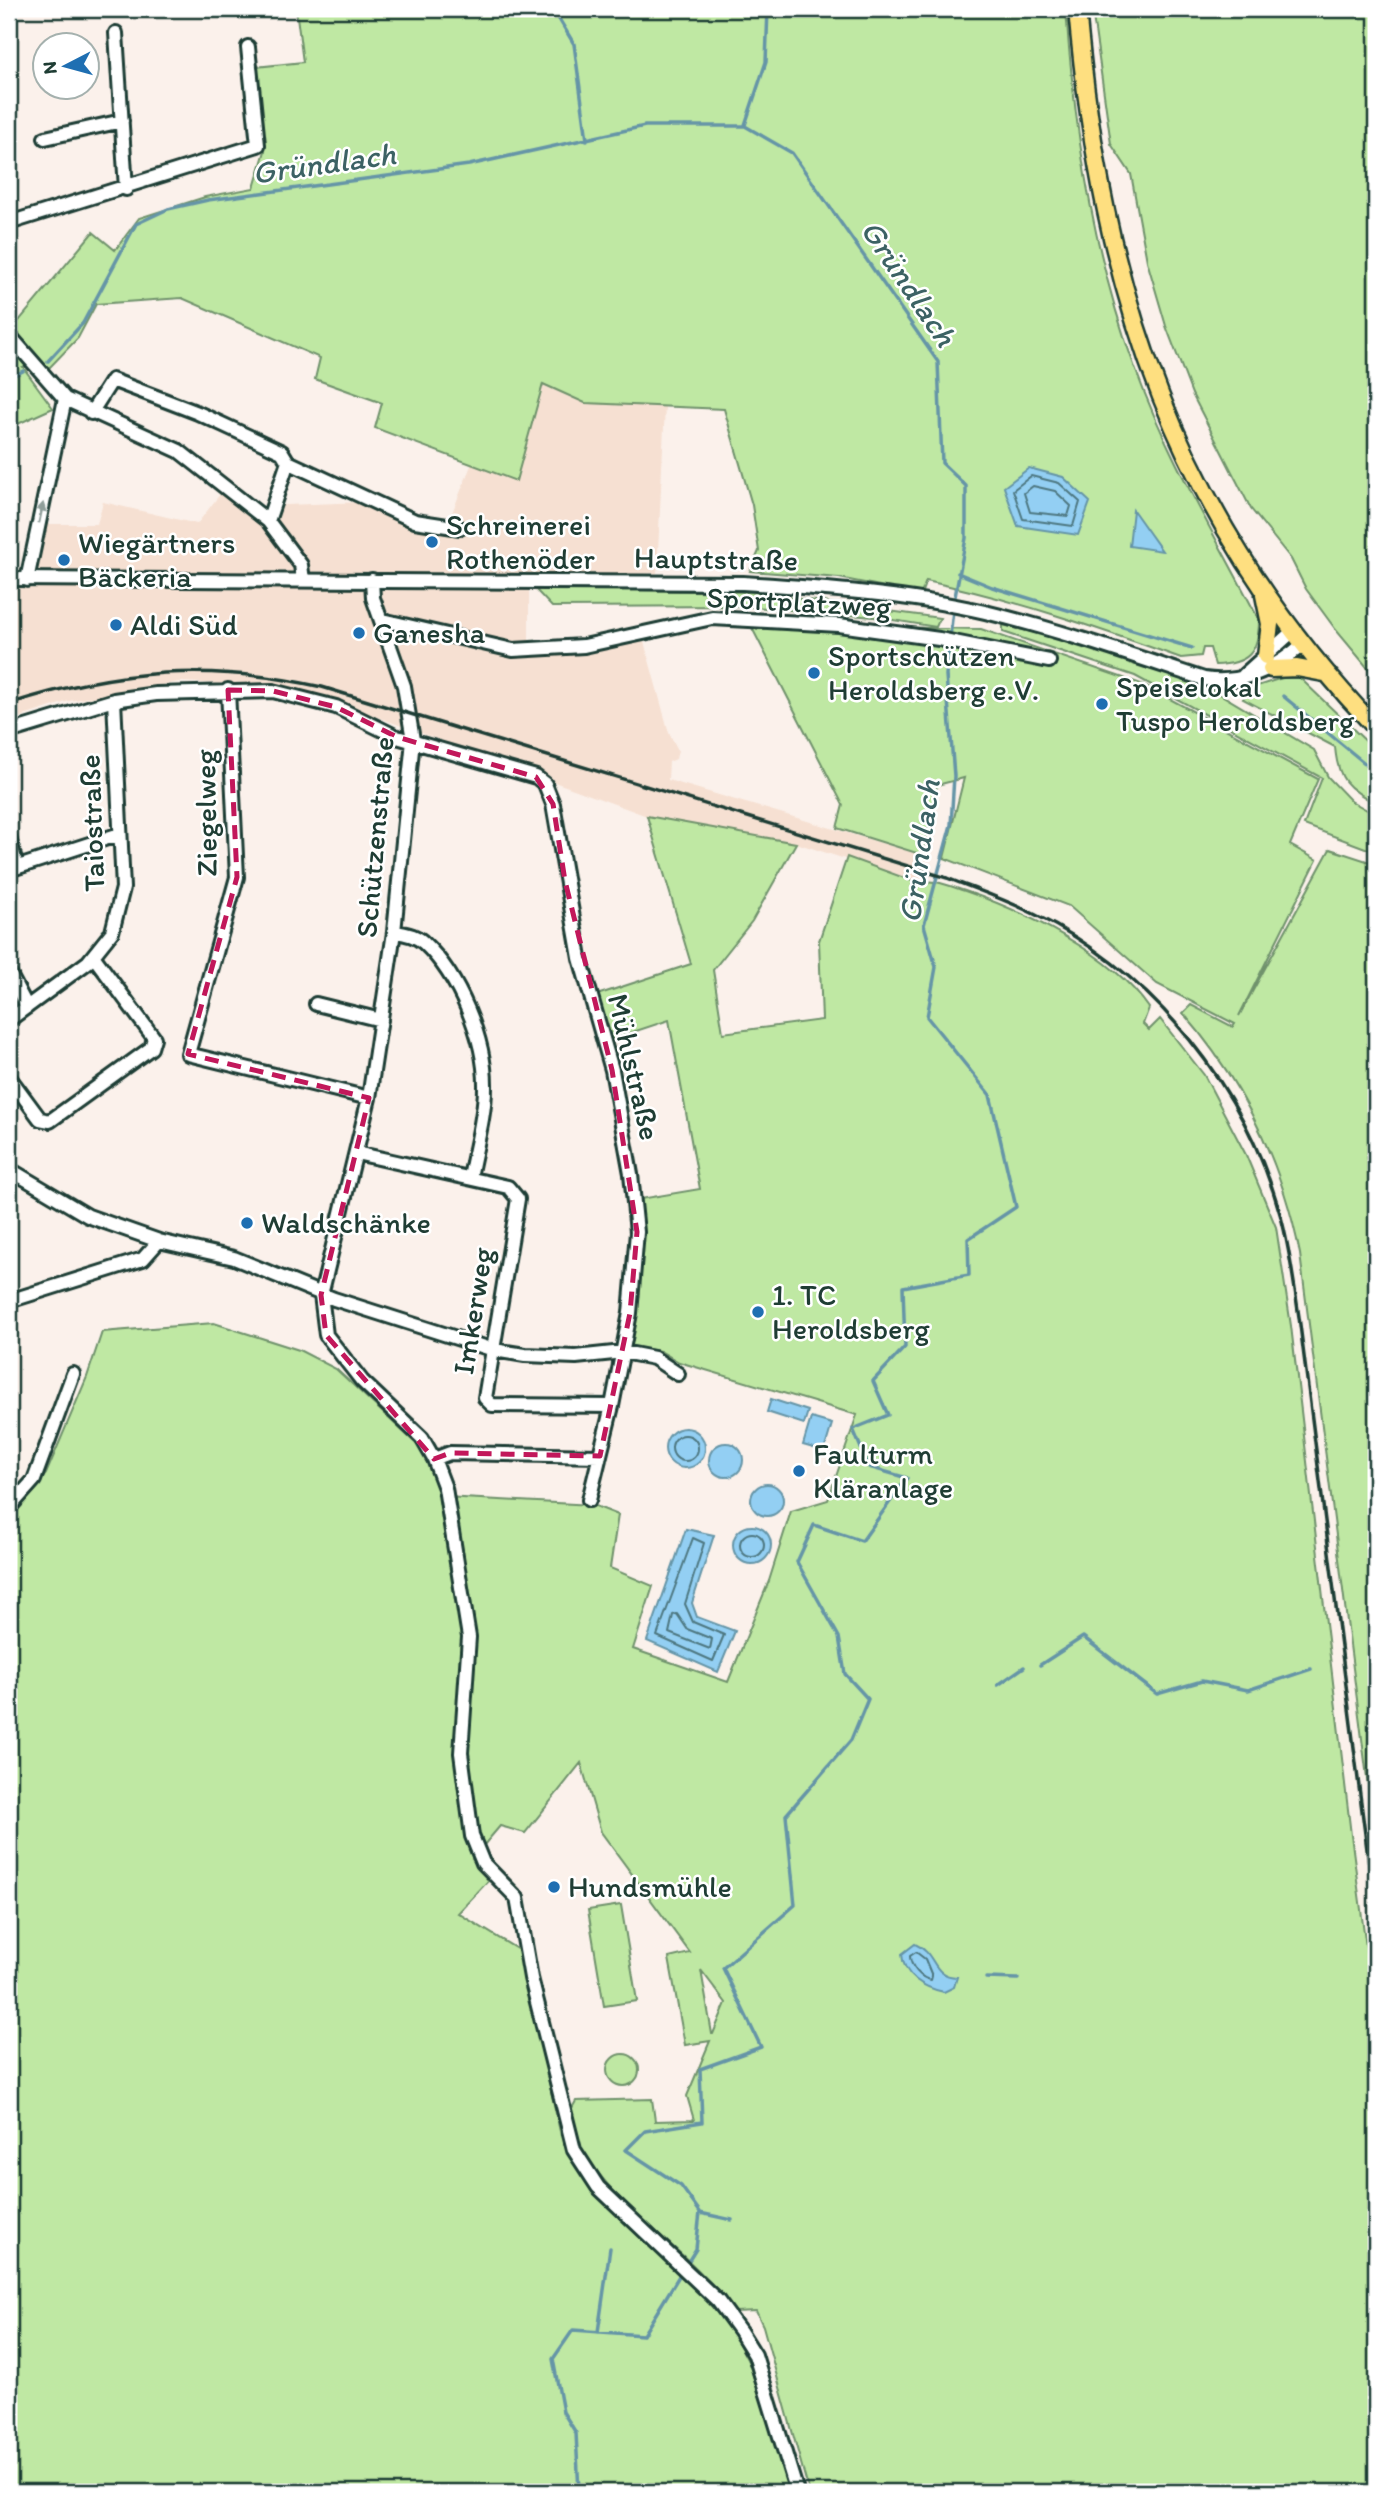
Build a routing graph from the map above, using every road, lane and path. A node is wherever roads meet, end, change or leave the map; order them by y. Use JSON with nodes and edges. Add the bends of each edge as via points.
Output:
{"nodes":[{"id":1,"x":1077,"y":9,"type":"edge"},
{"id":2,"x":116,"y":33,"type":"dead end"},
{"id":3,"x":248,"y":47,"type":"dead end"},
{"id":4,"x":122,"y":121,"type":"junction"},
{"id":5,"x":45,"y":138,"type":"dead end"},
{"id":6,"x":126,"y":189,"type":"junction"},
{"id":7,"x":9,"y":223,"type":"edge"},
{"id":8,"x":9,"y":335,"type":"edge"},
{"id":9,"x":65,"y":399,"type":"junction"},
{"id":10,"x":91,"y":413,"type":"junction"},
{"id":11,"x":288,"y":462,"type":"junction"},
{"id":12,"x":268,"y":521,"type":"junction"},
{"id":13,"x":460,"y":528,"type":"dead end"},
{"id":14,"x":9,"y":579,"type":"edge"},
{"id":15,"x":27,"y":580,"type":"junction"},
{"id":16,"x":303,"y":580,"type":"junction"},
{"id":17,"x":372,"y":580,"type":"junction"},
{"id":18,"x":1260,"y":586,"type":"junction"},
{"id":19,"x":382,"y":620,"type":"junction"},
{"id":20,"x":1298,"y":637,"type":"junction"},
{"id":21,"x":1049,"y":661,"type":"dead end"},
{"id":22,"x":1268,"y":662,"type":"junction"},
{"id":23,"x":1324,"y":673,"type":"junction"},
{"id":24,"x":229,"y":690,"type":"junction"},
{"id":25,"x":114,"y":700,"type":"junction"},
{"id":26,"x":1376,"y":727,"type":"edge"},
{"id":27,"x":9,"y":732,"type":"edge"},
{"id":28,"x":413,"y":740,"type":"junction"},
{"id":29,"x":120,"y":834,"type":"junction"},
{"id":30,"x":9,"y":838,"type":"edge"},
{"id":31,"x":13,"y":868,"type":"edge"},
{"id":32,"x":394,"y":932,"type":"junction"},
{"id":33,"x":94,"y":957,"type":"junction"},
{"id":34,"x":9,"y":973,"type":"edge"},
{"id":35,"x":316,"y":1004,"type":"dead end"},
{"id":36,"x":27,"y":1007,"type":"junction"},
{"id":37,"x":9,"y":1020,"type":"edge"},
{"id":38,"x":382,"y":1020,"type":"junction"},
{"id":39,"x":9,"y":1077,"type":"edge"},
{"id":40,"x":369,"y":1098,"type":"junction"},
{"id":41,"x":356,"y":1153,"type":"junction"},
{"id":42,"x":9,"y":1169,"type":"edge"},
{"id":43,"x":470,"y":1178,"type":"junction"},
{"id":44,"x":159,"y":1241,"type":"junction"},
{"id":45,"x":321,"y":1295,"type":"junction"},
{"id":46,"x":9,"y":1301,"type":"edge"},
{"id":47,"x":494,"y":1350,"type":"junction"},
{"id":48,"x":623,"y":1352,"type":"junction"},
{"id":49,"x":73,"y":1374,"type":"dead end"},
{"id":50,"x":678,"y":1374,"type":"dead end"},
{"id":51,"x":612,"y":1406,"type":"junction"},
{"id":52,"x":600,"y":1456,"type":"junction"},
{"id":53,"x":435,"y":1459,"type":"junction"},
{"id":54,"x":589,"y":1500,"type":"dead end"},
{"id":55,"x":9,"y":1508,"type":"edge"},
{"id":56,"x":797,"y":2492,"type":"edge"}],
"edges":[{"from":1,"to":18,"type":"main road","via":[[1097,171],[1136,331],[1168,417]]},
{"from":2,"to":4,"type":"street"},
{"from":3,"to":6,"type":"street","via":[[258,145]]},
{"from":4,"to":5,"type":"street"},
{"from":4,"to":6,"type":"street"},
{"from":6,"to":7,"type":"street"},
{"from":8,"to":9,"type":"street"},
{"from":9,"to":10,"type":"street"},
{"from":15,"to":9,"type":"street","one_way":true},
{"from":10,"to":11,"type":"street","via":[[111,380],[198,413],[282,452]]},
{"from":10,"to":12,"type":"street","via":[[179,451]]},
{"from":11,"to":12,"type":"street"},
{"from":11,"to":13,"type":"street","via":[[415,521]]},
{"from":12,"to":16,"type":"street","via":[[301,565]]},
{"from":14,"to":15,"type":"street","name":"Hauptstraße"},
{"from":15,"to":16,"type":"street","name":"Hauptstraße"},
{"from":16,"to":17,"type":"street","name":"Hauptstraße"},
{"from":17,"to":19,"type":"street","name":"Schützenstraße"},
{"from":17,"to":22,"type":"street","name":"Hauptstraße","via":[[743,583],[841,589],[928,601],[1060,631],[1204,679],[1241,678]]},
{"from":18,"to":20,"type":"main road"},
{"from":18,"to":22,"type":"main road","via":[[1270,624]]},
{"from":19,"to":21,"type":"street","name":"Sportplatzweg","via":[[513,650],[584,646],[712,618],[839,625]]},
{"from":19,"to":28,"type":"street","name":"Schützenstraße","via":[[404,686]]},
{"from":20,"to":22,"type":"street","name":"Hauptstraße"},
{"from":20,"to":23,"type":"main road"},
{"from":22,"to":23,"type":"main road"},
{"from":23,"to":26,"type":"main road"},
{"from":24,"to":25,"type":"street","name":"Mühlstraße"},
{"from":24,"to":28,"type":"street","name":"Mühlstraße","via":[[273,691],[324,704]]},
{"from":24,"to":40,"type":"street","name":"Ziegelweg","via":[[237,877],[188,1054]]},
{"from":25,"to":27,"type":"street","name":"Mühlstraße"},
{"from":25,"to":29,"type":"street","name":"Taiostraße"},
{"from":28,"to":32,"type":"street","name":"Schützenstraße"},
{"from":28,"to":48,"type":"street","name":"Mühlstraße","via":[[536,777],[550,794],[580,958],[612,1070],[631,1174],[637,1232]]},
{"from":29,"to":31,"type":"street"},
{"from":29,"to":33,"type":"street","name":"Taiostraße","via":[[121,903],[112,932]]},
{"from":30,"to":31,"type":"street"},
{"from":32,"to":38,"type":"street","name":"Schützenstraße"},
{"from":32,"to":43,"type":"street","via":[[423,942],[447,973],[469,1010],[483,1053],[485,1090]]},
{"from":33,"to":36,"type":"street","name":"Taiostraße"},
{"from":33,"to":39,"type":"street","via":[[154,1038],[151,1048],[50,1121],[40,1119]]},
{"from":34,"to":36,"type":"street"},
{"from":35,"to":38,"type":"street"},
{"from":36,"to":37,"type":"street","name":"Taiostraße"},
{"from":38,"to":40,"type":"street","name":"Schützenstraße"},
{"from":40,"to":41,"type":"street","name":"Schützenstraße"},
{"from":41,"to":43,"type":"street","name":"Imkerweg"},
{"from":41,"to":45,"type":"street","name":"Schützenstraße"},
{"from":42,"to":44,"type":"street","via":[[88,1216]]},
{"from":43,"to":47,"type":"street","name":"Imkerweg","via":[[508,1187],[518,1199]]},
{"from":44,"to":45,"type":"street","via":[[234,1258]]},
{"from":44,"to":46,"type":"street","via":[[143,1259]]},
{"from":45,"to":47,"type":"street"},
{"from":45,"to":53,"type":"street","name":"Schützenstraße","via":[[326,1335],[341,1357],[422,1438]]},
{"from":47,"to":48,"type":"street","via":[[576,1357]]},
{"from":47,"to":51,"type":"street","name":"Imkerweg","via":[[485,1398],[492,1405]]},
{"from":48,"to":50,"type":"street","via":[[654,1358]]},
{"from":48,"to":51,"type":"street","name":"Mühlstraße"},
{"from":49,"to":55,"type":"street","via":[[34,1480]]},
{"from":51,"to":52,"type":"street","name":"Mühlstraße"},
{"from":52,"to":53,"type":"street","via":[[450,1453]]},
{"from":52,"to":54,"type":"street","name":"Mühlstraße"},
{"from":53,"to":56,"type":"street","name":"Schützenstraße","via":[[445,1488],[460,1574],[469,1659],[461,1753],[472,1836],[483,1863],[517,1898],[567,2130],[584,2168],[613,2203],[718,2301],[755,2355]]}]}
